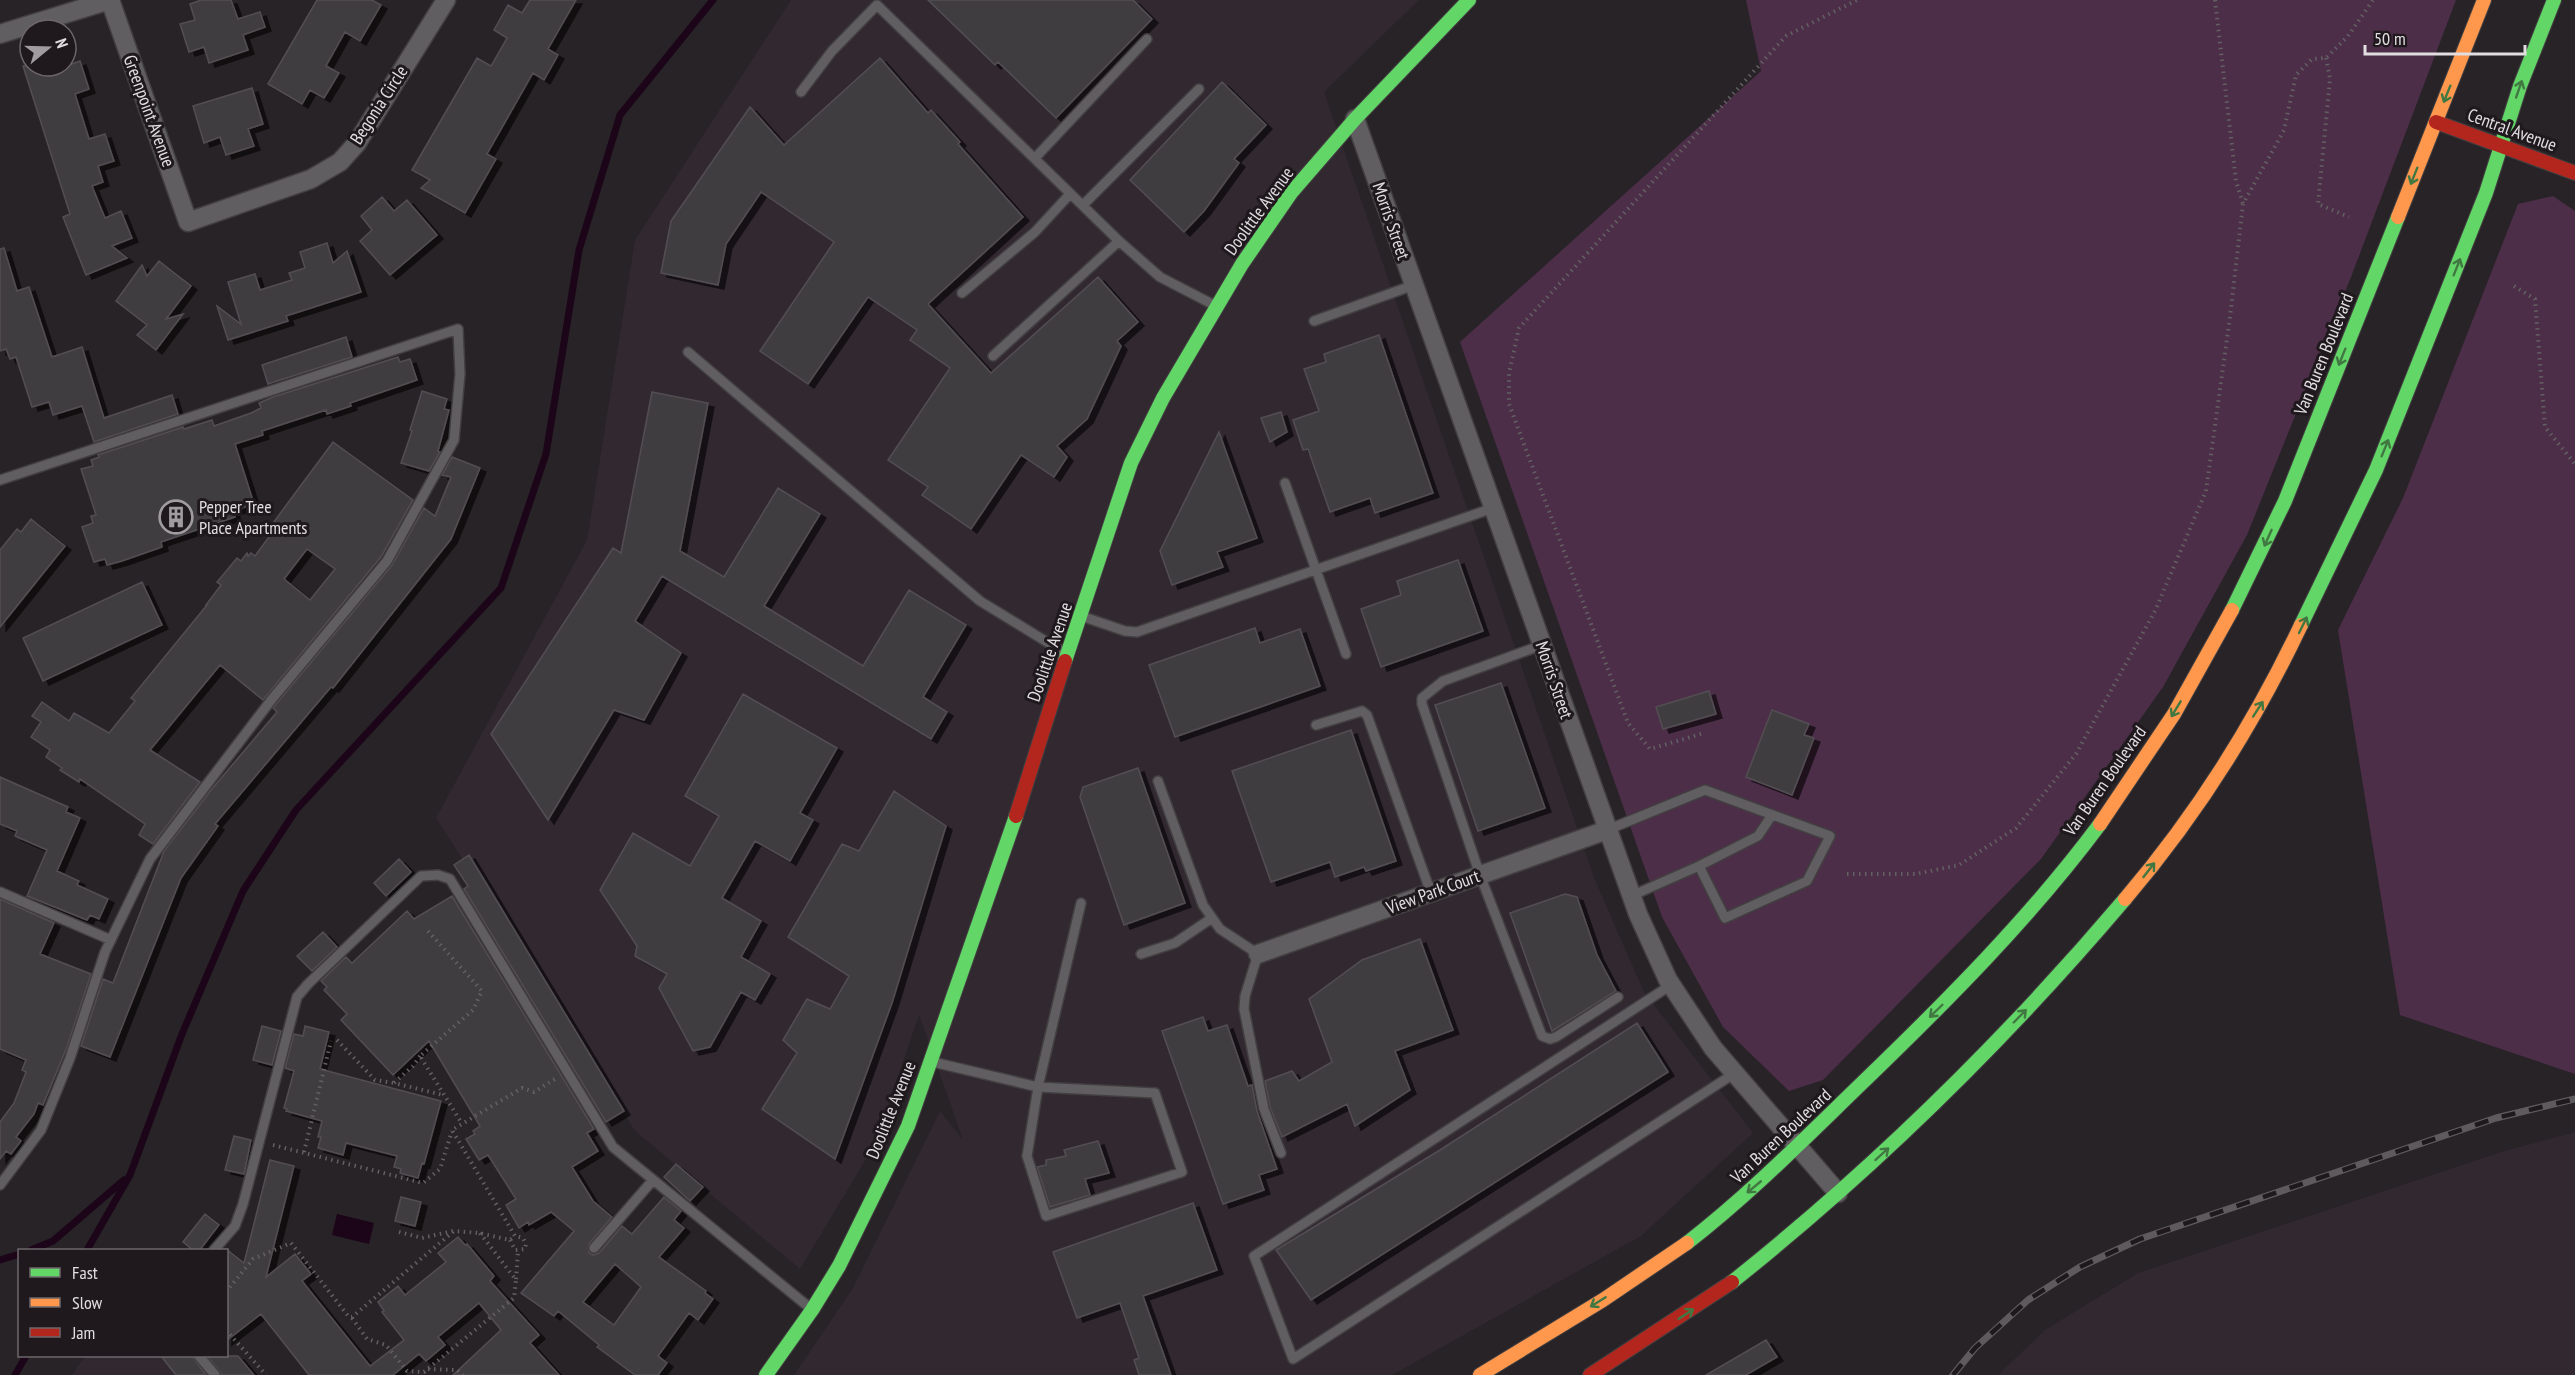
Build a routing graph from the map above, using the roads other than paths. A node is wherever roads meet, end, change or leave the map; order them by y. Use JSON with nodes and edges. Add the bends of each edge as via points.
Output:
{"nodes":[{"id":1,"x":110,"y":0,"type":"edge"},
{"id":2,"x":446,"y":0,"type":"edge"},
{"id":3,"x":1469,"y":0,"type":"edge"},
{"id":4,"x":2484,"y":0,"type":"edge"},
{"id":5,"x":2554,"y":0,"type":"edge"},
{"id":6,"x":0,"y":33,"type":"edge"},
{"id":7,"x":1147,"y":39,"type":"dead end"},
{"id":8,"x":1199,"y":89,"type":"dead end"},
{"id":9,"x":801,"y":93,"type":"dead end"},
{"id":10,"x":1355,"y":119,"type":"junction"},
{"id":11,"x":2436,"y":122,"type":"junction"},
{"id":12,"x":2501,"y":145,"type":"junction"},
{"id":13,"x":1035,"y":158,"type":"junction"},
{"id":14,"x":2575,"y":173,"type":"edge"},
{"id":15,"x":1070,"y":194,"type":"junction"},
{"id":16,"x":1083,"y":205,"type":"junction"},
{"id":17,"x":188,"y":222,"type":"joint"},
{"id":18,"x":1119,"y":241,"type":"junction"},
{"id":19,"x":1414,"y":285,"type":"junction"},
{"id":20,"x":962,"y":293,"type":"dead end"},
{"id":21,"x":1216,"y":307,"type":"junction"},
{"id":22,"x":1314,"y":321,"type":"dead end"},
{"id":23,"x":688,"y":352,"type":"dead end"},
{"id":24,"x":993,"y":356,"type":"dead end"},
{"id":25,"x":0,"y":480,"type":"edge"},
{"id":26,"x":1285,"y":483,"type":"dead end"},
{"id":27,"x":1493,"y":508,"type":"junction"},
{"id":28,"x":1316,"y":570,"type":"junction"},
{"id":29,"x":1081,"y":616,"type":"junction"},
{"id":30,"x":1542,"y":645,"type":"junction"},
{"id":31,"x":1067,"y":654,"type":"junction"},
{"id":32,"x":1346,"y":654,"type":"dead end"},
{"id":33,"x":1316,"y":725,"type":"dead end"},
{"id":34,"x":1158,"y":781,"type":"dead end"},
{"id":35,"x":1772,"y":815,"type":"junction"},
{"id":36,"x":1607,"y":830,"type":"junction"},
{"id":37,"x":1699,"y":866,"type":"junction"},
{"id":38,"x":1480,"y":875,"type":"junction"},
{"id":39,"x":0,"y":892,"type":"edge"},
{"id":40,"x":1431,"y":893,"type":"junction"},
{"id":41,"x":1631,"y":896,"type":"junction"},
{"id":42,"x":1081,"y":903,"type":"dead end"},
{"id":43,"x":1212,"y":918,"type":"junction"},
{"id":44,"x":111,"y":940,"type":"junction"},
{"id":45,"x":1141,"y":954,"type":"dead end"},
{"id":46,"x":1258,"y":954,"type":"junction"},
{"id":47,"x":1671,"y":985,"type":"junction"},
{"id":48,"x":1618,"y":997,"type":"dead end"},
{"id":49,"x":930,"y":1062,"type":"junction"},
{"id":50,"x":1735,"y":1073,"type":"junction"},
{"id":51,"x":1038,"y":1088,"type":"junction"},
{"id":52,"x":1797,"y":1147,"type":"junction"},
{"id":53,"x":1281,"y":1153,"type":"dead end"},
{"id":54,"x":653,"y":1180,"type":"junction"},
{"id":55,"x":0,"y":1185,"type":"edge"},
{"id":56,"x":1838,"y":1193,"type":"junction"},
{"id":57,"x":594,"y":1248,"type":"dead end"},
{"id":58,"x":216,"y":1249,"type":"edge"},
{"id":59,"x":812,"y":1310,"type":"junction"},
{"id":60,"x":200,"y":1357,"type":"edge"},
{"id":61,"x":215,"y":1375,"type":"edge"},
{"id":62,"x":766,"y":1375,"type":"edge"},
{"id":63,"x":1480,"y":1375,"type":"edge"},
{"id":64,"x":1590,"y":1375,"type":"edge"}],
"edges":[{"from":1,"to":6,"type":"street"},
{"from":1,"to":17,"type":"street","name":"Greenpoint Avenue"},
{"from":2,"to":17,"type":"street","name":"Begonia Circle","via":[[357,143],[340,162],[310,179]]},
{"from":3,"to":10,"type":"main road","name":"Doolittle Avenue"},
{"from":4,"to":11,"type":"main road","name":"Van Buren Boulevard","one_way":true},
{"from":12,"to":5,"type":"main road","one_way":true},
{"from":7,"to":13,"type":"lane"},
{"from":8,"to":16,"type":"lane"},
{"from":9,"to":13,"type":"lane","via":[[832,51],[877,5]]},
{"from":10,"to":19,"type":"street","name":"Morris Street"},
{"from":10,"to":21,"type":"main road","name":"Doolittle Avenue","via":[[1291,193]]},
{"from":11,"to":12,"type":"main road","name":"Central Avenue"},
{"from":11,"to":52,"type":"main road","name":"Van Buren Boulevard","one_way":true,"via":[[2256,566],[2149,753],[2095,831],[1947,1002]]},
{"from":12,"to":14,"type":"main road","name":"Central Avenue"},
{"from":56,"to":12,"type":"main road","one_way":true,"via":[[1937,1101],[2082,949],[2148,872],[2272,686],[2376,470]]},
{"from":13,"to":15,"type":"lane"},
{"from":15,"to":16,"type":"lane"},
{"from":15,"to":20,"type":"lane","via":[[1035,232]]},
{"from":16,"to":18,"type":"lane"},
{"from":18,"to":21,"type":"lane","via":[[1160,277]]},
{"from":18,"to":24,"type":"lane"},
{"from":19,"to":22,"type":"lane"},
{"from":19,"to":27,"type":"street","name":"Morris Street"},
{"from":21,"to":29,"type":"main road","name":"Doolittle Avenue","via":[[1163,398],[1131,463]]},
{"from":23,"to":31,"type":"lane","via":[[980,601]]},
{"from":25,"to":44,"type":"lane","via":[[458,329],[460,374],[454,440],[387,561],[272,699],[150,859]]},
{"from":26,"to":28,"type":"lane"},
{"from":27,"to":28,"type":"lane"},
{"from":27,"to":30,"type":"street","name":"Morris Street"},
{"from":28,"to":29,"type":"lane","via":[[1137,632]]},
{"from":28,"to":32,"type":"lane"},
{"from":29,"to":31,"type":"main road","name":"Doolittle Avenue"},
{"from":30,"to":36,"type":"street","name":"Morris Street"},
{"from":30,"to":38,"type":"lane","via":[[1443,681],[1422,698]]},
{"from":31,"to":49,"type":"main road","name":"Doolittle Avenue","via":[[1007,843]]},
{"from":33,"to":40,"type":"lane","via":[[1355,712],[1367,715]]},
{"from":34,"to":43,"type":"lane","via":[[1203,905]]},
{"from":35,"to":36,"type":"lane","via":[[1705,790]]},
{"from":35,"to":37,"type":"lane","via":[[1758,836]]},
{"from":35,"to":37,"type":"lane","via":[[1830,836],[1807,881],[1725,918]]},
{"from":36,"to":38,"type":"street","name":"View Park Court"},
{"from":36,"to":41,"type":"street","name":"Morris Street"},
{"from":37,"to":41,"type":"lane"},
{"from":38,"to":40,"type":"street","name":"View Park Court"},
{"from":38,"to":48,"type":"lane","via":[[1542,1036],[1556,1037]]},
{"from":39,"to":44,"type":"lane"},
{"from":40,"to":46,"type":"street","name":"View Park Court"},
{"from":41,"to":47,"type":"street","name":"Morris Street"},
{"from":42,"to":51,"type":"lane"},
{"from":43,"to":45,"type":"lane","via":[[1175,943]]},
{"from":43,"to":46,"type":"lane","via":[[1235,941]]},
{"from":44,"to":55,"type":"lane","via":[[41,1130]]},
{"from":46,"to":53,"type":"lane","via":[[1244,1009],[1262,1099]]},
{"from":47,"to":50,"type":"street","name":"Morris Street","via":[[1713,1048]]},
{"from":47,"to":50,"type":"lane","via":[[1254,1256],[1293,1359]]},
{"from":49,"to":51,"type":"lane"},
{"from":49,"to":59,"type":"main road","name":"Doolittle Avenue","via":[[908,1126],[863,1220]]},
{"from":50,"to":52,"type":"street","name":"Morris Street"},
{"from":51,"to":51,"type":"lane","via":[[1155,1093],[1182,1172],[1046,1216],[1027,1156]]},
{"from":52,"to":56,"type":"street","name":"Morris Street"},
{"from":52,"to":63,"type":"main road","name":"Van Buren Boulevard","one_way":true,"via":[[1676,1251]]},
{"from":54,"to":57,"type":"lane"},
{"from":54,"to":58,"type":"lane","via":[[613,1147],[450,879],[421,876],[297,997],[235,1226]]},
{"from":54,"to":59,"type":"lane"},
{"from":64,"to":56,"type":"main road","one_way":true,"via":[[1717,1293],[1803,1226]]},
{"from":59,"to":62,"type":"main road","name":"Doolittle Avenue"},
{"from":60,"to":61,"type":"lane"}]}
